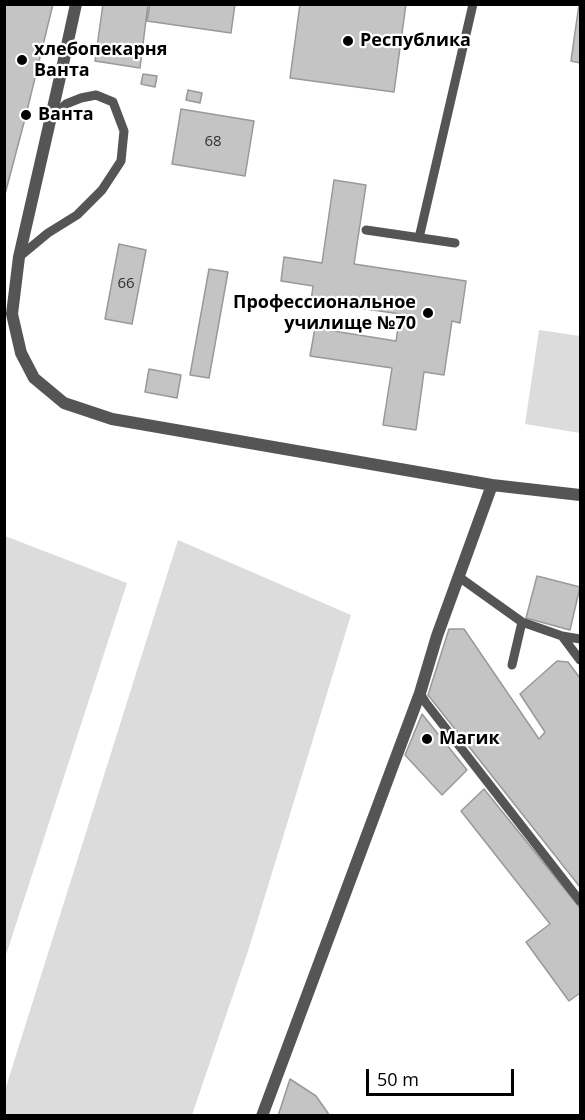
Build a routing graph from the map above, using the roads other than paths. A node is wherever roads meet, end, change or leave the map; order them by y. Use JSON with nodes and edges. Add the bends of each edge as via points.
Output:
{"nodes":[{"id":1,"x":76,"y":4,"type":"edge"},
{"id":2,"x":473,"y":4,"type":"edge"},
{"id":3,"x":51,"y":118,"type":"junction"},
{"id":4,"x":366,"y":230,"type":"dead end"},
{"id":5,"x":419,"y":238,"type":"junction"},
{"id":6,"x":455,"y":243,"type":"dead end"},
{"id":7,"x":19,"y":257,"type":"junction"},
{"id":8,"x":492,"y":485,"type":"junction"},
{"id":9,"x":580,"y":495,"type":"edge"},
{"id":10,"x":459,"y":577,"type":"junction"},
{"id":11,"x":522,"y":622,"type":"junction"},
{"id":12,"x":562,"y":636,"type":"junction"},
{"id":13,"x":580,"y":639,"type":"edge"},
{"id":14,"x":580,"y":660,"type":"edge"},
{"id":15,"x":512,"y":665,"type":"dead end"},
{"id":16,"x":420,"y":693,"type":"junction"},
{"id":17,"x":580,"y":901,"type":"edge"},
{"id":18,"x":262,"y":1116,"type":"edge"}],
"edges":[{"from":1,"to":3,"type":"street"},
{"from":2,"to":5,"type":"lane"},
{"from":3,"to":7,"type":"street"},
{"from":3,"to":7,"type":"lane","via":[[66,104],[81,98],[96,95],[112,102],[124,131],[121,161],[102,190],[77,215],[48,232]]},
{"from":4,"to":5,"type":"lane"},
{"from":5,"to":6,"type":"lane"},
{"from":7,"to":8,"type":"street","via":[[12,314],[21,353],[34,378],[64,403],[112,419]]},
{"from":8,"to":9,"type":"street"},
{"from":8,"to":10,"type":"street"},
{"from":10,"to":11,"type":"lane"},
{"from":10,"to":16,"type":"street"},
{"from":11,"to":12,"type":"lane"},
{"from":11,"to":15,"type":"lane"},
{"from":12,"to":13,"type":"lane"},
{"from":12,"to":14,"type":"lane"},
{"from":16,"to":17,"type":"lane"},
{"from":16,"to":18,"type":"street"}]}
